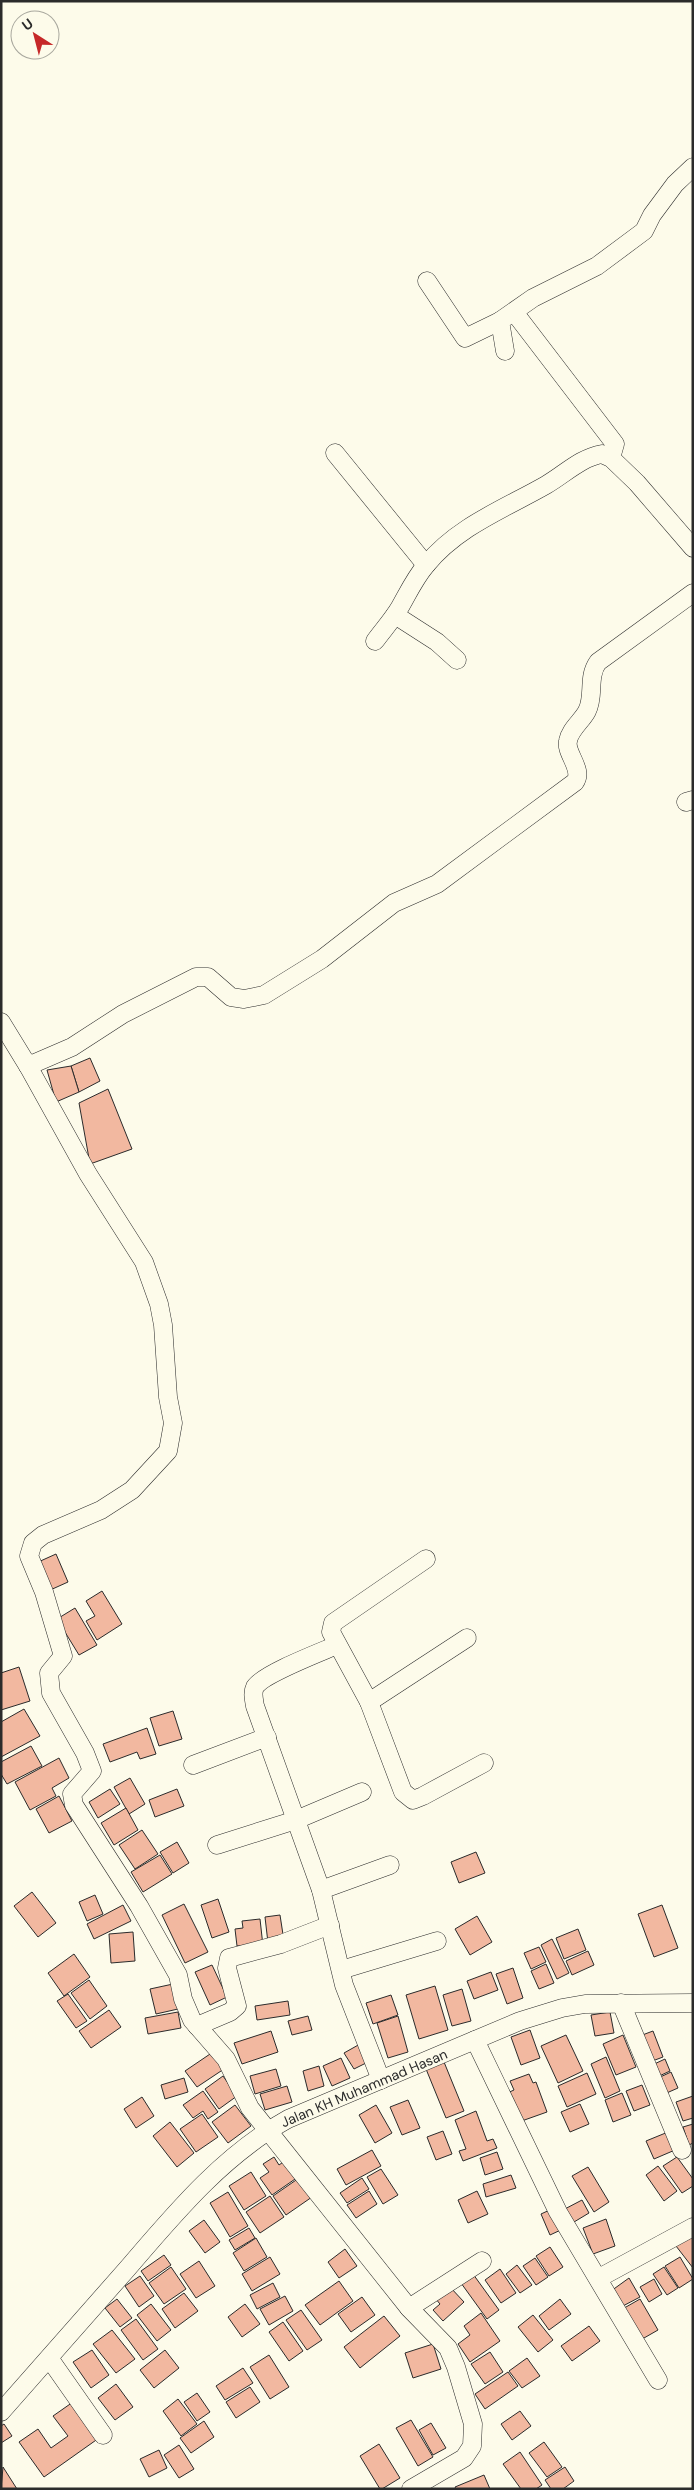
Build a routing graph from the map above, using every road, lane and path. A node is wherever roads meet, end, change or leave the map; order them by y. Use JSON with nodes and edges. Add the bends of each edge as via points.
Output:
{"nodes":[{"id":1,"x":693,"y":166,"type":"edge"},
{"id":2,"x":427,"y":281,"type":"dead end"},
{"id":3,"x":507,"y":317,"type":"junction"},
{"id":4,"x":505,"y":351,"type":"dead end"},
{"id":5,"x":335,"y":453,"type":"dead end"},
{"id":6,"x":611,"y":458,"type":"junction"},
{"id":7,"x":693,"y":548,"type":"edge"},
{"id":8,"x":426,"y":565,"type":"junction"},
{"id":9,"x":693,"y":593,"type":"edge"},
{"id":10,"x":395,"y":615,"type":"junction"},
{"id":11,"x":375,"y":641,"type":"dead end"},
{"id":12,"x":457,"y":660,"type":"dead end"},
{"id":13,"x":1,"y":1022,"type":"edge"},
{"id":14,"x":28,"y":1066,"type":"junction"},
{"id":15,"x":426,"y":1559,"type":"dead end"},
{"id":16,"x":467,"y":1638,"type":"dead end"},
{"id":17,"x":337,"y":1645,"type":"junction"},
{"id":18,"x":368,"y":1702,"type":"junction"},
{"id":19,"x":268,"y":1737,"type":"junction"},
{"id":20,"x":484,"y":1763,"type":"dead end"},
{"id":21,"x":193,"y":1766,"type":"dead end"},
{"id":22,"x":362,"y":1792,"type":"dead end"},
{"id":23,"x":296,"y":1820,"type":"junction"},
{"id":24,"x":217,"y":1845,"type":"dead end"},
{"id":25,"x":390,"y":1864,"type":"dead end"},
{"id":26,"x":321,"y":1890,"type":"junction"},
{"id":27,"x":330,"y":1925,"type":"junction"},
{"id":28,"x":437,"y":1941,"type":"dead end"},
{"id":29,"x":341,"y":1970,"type":"junction"},
{"id":30,"x":693,"y":2002,"type":"edge"},
{"id":31,"x":621,"y":2003,"type":"junction"},
{"id":32,"x":197,"y":2026,"type":"junction"},
{"id":33,"x":475,"y":2040,"type":"junction"},
{"id":34,"x":382,"y":2080,"type":"junction"},
{"id":35,"x":269,"y":2130,"type":"junction"},
{"id":36,"x":682,"y":2150,"type":"dead end"},
{"id":37,"x":693,"y":2227,"type":"edge"},
{"id":38,"x":482,"y":2261,"type":"dead end"},
{"id":39,"x":599,"y":2278,"type":"junction"},
{"id":40,"x":409,"y":2308,"type":"junction"},
{"id":41,"x":49,"y":2358,"type":"junction"},
{"id":42,"x":658,"y":2380,"type":"dead end"},
{"id":43,"x":1,"y":2412,"type":"edge"},
{"id":44,"x":103,"y":2435,"type":"dead end"},
{"id":45,"x":411,"y":2489,"type":"edge"}],
"edges":[{"from":1,"to":3,"type":"street","via":[[675,184],[644,231],[597,266],[533,298]]},
{"from":2,"to":3,"type":"street","via":[[464,338]]},
{"from":3,"to":4,"type":"street"},
{"from":3,"to":6,"type":"street","via":[[615,444]]},
{"from":5,"to":8,"type":"street"},
{"from":6,"to":7,"type":"street"},
{"from":6,"to":8,"type":"street","via":[[602,454],[585,460],[546,485],[496,509],[452,540]]},
{"from":8,"to":10,"type":"street"},
{"from":9,"to":14,"type":"street","via":[[594,668],[588,710],[567,742],[577,774],[574,782],[458,870],[429,889],[394,903],[322,959],[264,995],[244,999],[231,997],[208,977],[196,977],[123,1014],[72,1046]]},
{"from":10,"to":11,"type":"street"},
{"from":10,"to":12,"type":"street","via":[[437,642]]},
{"from":13,"to":14,"type":"street"},
{"from":14,"to":32,"type":"street","via":[[88,1174],[144,1262],[163,1325],[173,1423],[168,1451],[132,1490],[101,1510],[32,1543],[29,1556],[44,1592],[63,1656],[49,1673],[51,1693],[92,1771],[72,1794],[74,1805],[139,1906],[178,1975],[183,1999]]},
{"from":15,"to":17,"type":"street","via":[[333,1623],[331,1632]]},
{"from":16,"to":18,"type":"street"},
{"from":17,"to":18,"type":"street"},
{"from":17,"to":19,"type":"street","via":[[280,1671],[255,1687],[255,1706]]},
{"from":18,"to":20,"type":"street","via":[[398,1782],[408,1798],[413,1800],[423,1796]]},
{"from":19,"to":21,"type":"street"},
{"from":19,"to":23,"type":"street"},
{"from":22,"to":23,"type":"street"},
{"from":23,"to":24,"type":"street"},
{"from":23,"to":26,"type":"street"},
{"from":25,"to":26,"type":"street"},
{"from":26,"to":27,"type":"street"},
{"from":27,"to":29,"type":"street"},
{"from":27,"to":32,"type":"street","via":[[281,1944],[229,1958],[227,1968],[237,2006]]},
{"from":28,"to":29,"type":"street"},
{"from":29,"to":34,"type":"street","via":[[361,2032]]},
{"from":30,"to":31,"type":"street","name":"Jalan KH Muhammad Hasan"},
{"from":31,"to":33,"type":"street","name":"Jalan KH Muhammad Hasan","via":[[562,2008]]},
{"from":31,"to":36,"type":"street"},
{"from":32,"to":35,"type":"street","via":[[226,2059],[250,2108]]},
{"from":33,"to":34,"type":"street","name":"Jalan KH Muhammad Hasan"},
{"from":33,"to":39,"type":"street","via":[[558,2212]]},
{"from":34,"to":35,"type":"street","name":"Jalan KH Muhammad Hasan"},
{"from":35,"to":40,"type":"street"},
{"from":35,"to":41,"type":"street","name":"Jalan KH Muhammad Hasan","via":[[245,2146],[178,2210]]},
{"from":37,"to":39,"type":"street"},
{"from":38,"to":40,"type":"street"},
{"from":39,"to":42,"type":"street"},
{"from":40,"to":45,"type":"street","via":[[448,2348],[474,2436],[464,2458]]},
{"from":41,"to":43,"type":"street","name":"Jalan KH Muhammad Hasan"},
{"from":41,"to":44,"type":"street"}]}
